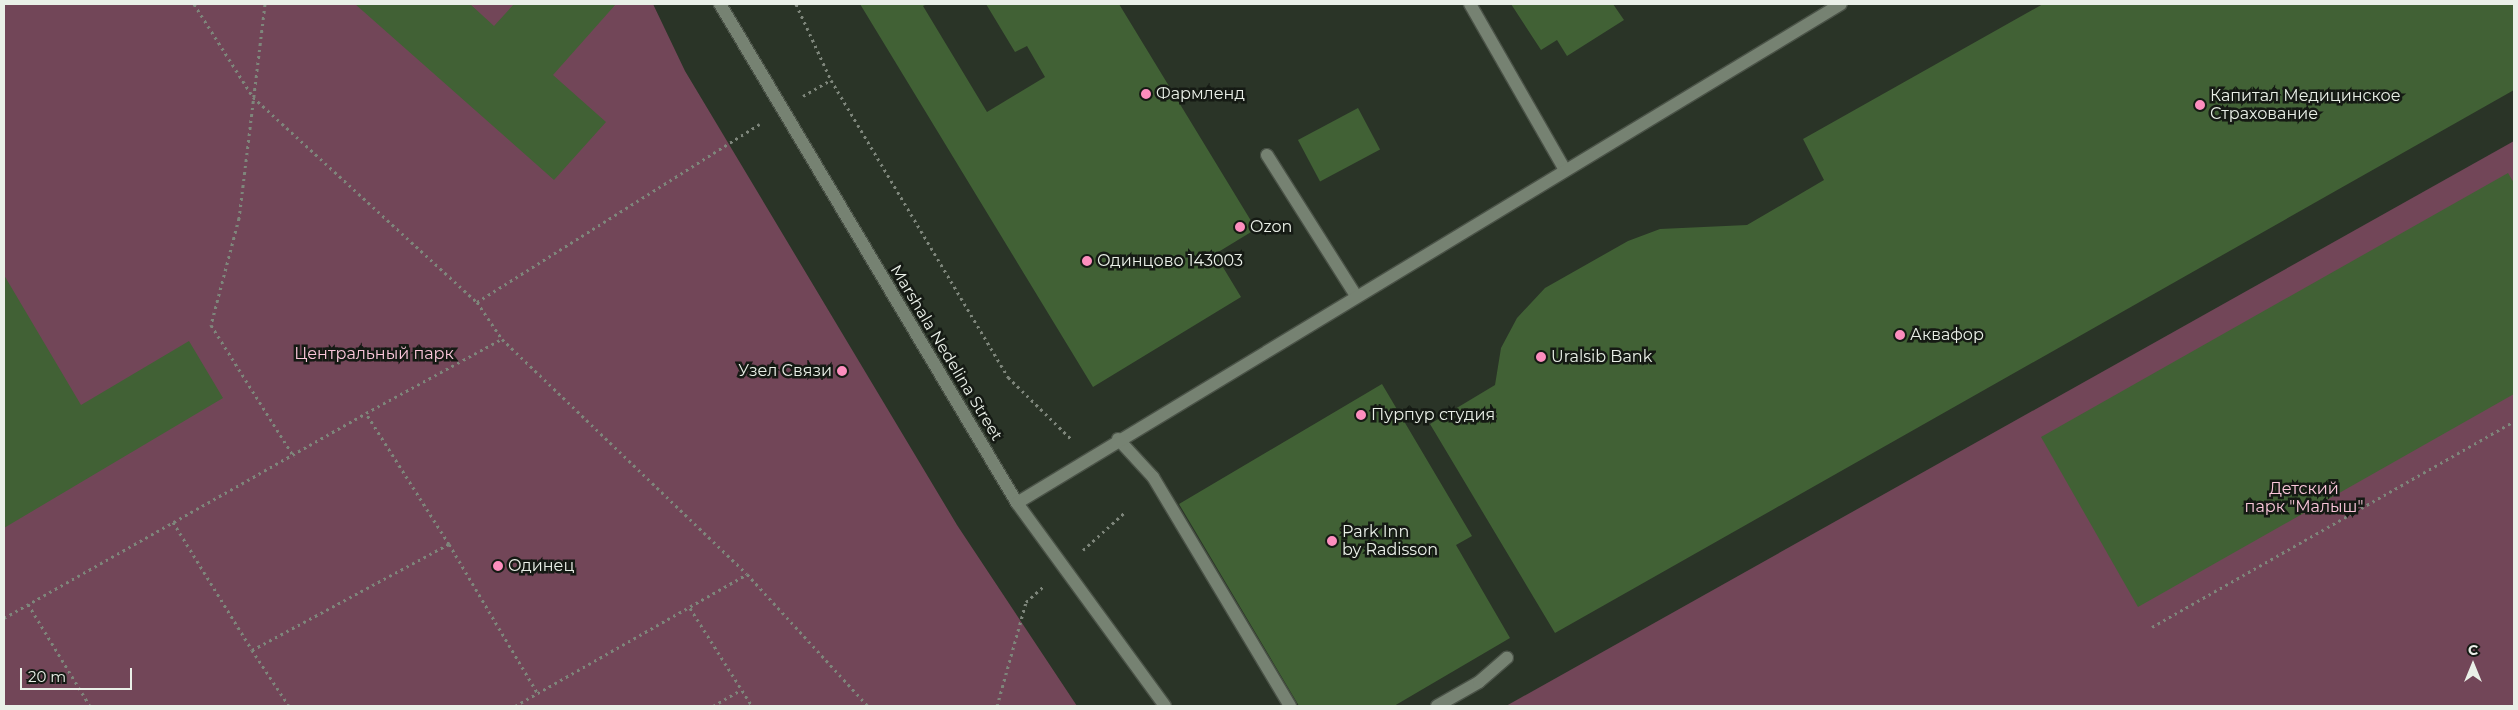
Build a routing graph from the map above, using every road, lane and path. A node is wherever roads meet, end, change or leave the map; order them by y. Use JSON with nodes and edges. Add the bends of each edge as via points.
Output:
{"nodes":[{"id":1,"x":194,"y":4,"type":"edge"},
{"id":2,"x":265,"y":4,"type":"edge"},
{"id":3,"x":720,"y":4,"type":"edge"},
{"id":4,"x":796,"y":4,"type":"edge"},
{"id":5,"x":1470,"y":4,"type":"edge"},
{"id":6,"x":1840,"y":4,"type":"edge"},
{"id":7,"x":831,"y":80,"type":"junction"},
{"id":8,"x":253,"y":97,"type":"junction"},
{"id":9,"x":781,"y":109,"type":"junction"},
{"id":10,"x":1267,"y":155,"type":"dead end"},
{"id":11,"x":1565,"y":170,"type":"junction"},
{"id":12,"x":1356,"y":296,"type":"junction"},
{"id":13,"x":477,"y":302,"type":"junction"},
{"id":14,"x":502,"y":339,"type":"junction"},
{"id":15,"x":366,"y":413,"type":"junction"},
{"id":16,"x":2514,"y":420,"type":"edge"},
{"id":17,"x":1118,"y":439,"type":"junction"},
{"id":18,"x":294,"y":457,"type":"junction"},
{"id":19,"x":1089,"y":457,"type":"junction"},
{"id":20,"x":1017,"y":503,"type":"junction"},
{"id":21,"x":1125,"y":512,"type":"dead end"},
{"id":22,"x":173,"y":522,"type":"junction"},
{"id":23,"x":449,"y":544,"type":"junction"},
{"id":24,"x":1065,"y":567,"type":"junction"},
{"id":25,"x":747,"y":574,"type":"junction"},
{"id":26,"x":28,"y":604,"type":"junction"},
{"id":27,"x":690,"y":608,"type":"junction"},
{"id":28,"x":4,"y":618,"type":"edge"},
{"id":29,"x":2152,"y":627,"type":"dead end"},
{"id":30,"x":252,"y":650,"type":"junction"},
{"id":31,"x":1507,"y":658,"type":"dead end"},
{"id":32,"x":740,"y":690,"type":"junction"},
{"id":33,"x":538,"y":694,"type":"junction"},
{"id":34,"x":90,"y":706,"type":"edge"},
{"id":35,"x":289,"y":706,"type":"edge"},
{"id":36,"x":515,"y":706,"type":"edge"},
{"id":37,"x":713,"y":706,"type":"edge"},
{"id":38,"x":752,"y":706,"type":"edge"},
{"id":39,"x":868,"y":706,"type":"edge"},
{"id":40,"x":997,"y":706,"type":"edge"},
{"id":41,"x":1165,"y":706,"type":"edge"},
{"id":42,"x":1290,"y":706,"type":"edge"},
{"id":43,"x":1437,"y":706,"type":"edge"}],
"edges":[{"from":1,"to":8,"type":"path"},
{"from":2,"to":8,"type":"path"},
{"from":3,"to":9,"type":"street","name":"Marshala Nedelina Street"},
{"from":4,"to":7,"type":"path"},
{"from":5,"to":11,"type":"street"},
{"from":6,"to":11,"type":"street"},
{"from":7,"to":9,"type":"path"},
{"from":7,"to":19,"type":"path","via":[[1008,377]]},
{"from":8,"to":13,"type":"path"},
{"from":8,"to":18,"type":"path","via":[[239,218],[211,326]]},
{"from":9,"to":13,"type":"path","via":[[732,146]]},
{"from":9,"to":20,"type":"street","name":"Marshala Nedelina Street"},
{"from":10,"to":12,"type":"street"},
{"from":11,"to":12,"type":"street"},
{"from":12,"to":17,"type":"street"},
{"from":13,"to":14,"type":"path"},
{"from":14,"to":15,"type":"path"},
{"from":14,"to":25,"type":"path"},
{"from":15,"to":18,"type":"path"},
{"from":15,"to":23,"type":"path"},
{"from":16,"to":29,"type":"path"},
{"from":17,"to":19,"type":"street"},
{"from":17,"to":42,"type":"street","via":[[1153,477]]},
{"from":18,"to":22,"type":"path"},
{"from":19,"to":20,"type":"street"},
{"from":20,"to":24,"type":"street","name":"Marshala Nedelina Street"},
{"from":21,"to":24,"type":"path"},
{"from":22,"to":26,"type":"path"},
{"from":22,"to":30,"type":"path"},
{"from":23,"to":30,"type":"path"},
{"from":23,"to":33,"type":"path"},
{"from":24,"to":40,"type":"path","via":[[1026,602]]},
{"from":24,"to":41,"type":"street","name":"Marshala Nedelina Street"},
{"from":25,"to":27,"type":"path"},
{"from":25,"to":39,"type":"path"},
{"from":26,"to":28,"type":"path"},
{"from":26,"to":34,"type":"path"},
{"from":27,"to":32,"type":"path"},
{"from":27,"to":33,"type":"path"},
{"from":30,"to":35,"type":"path"},
{"from":31,"to":43,"type":"street","via":[[1479,682]]},
{"from":32,"to":37,"type":"path"},
{"from":32,"to":38,"type":"path"},
{"from":33,"to":36,"type":"path"}]}
